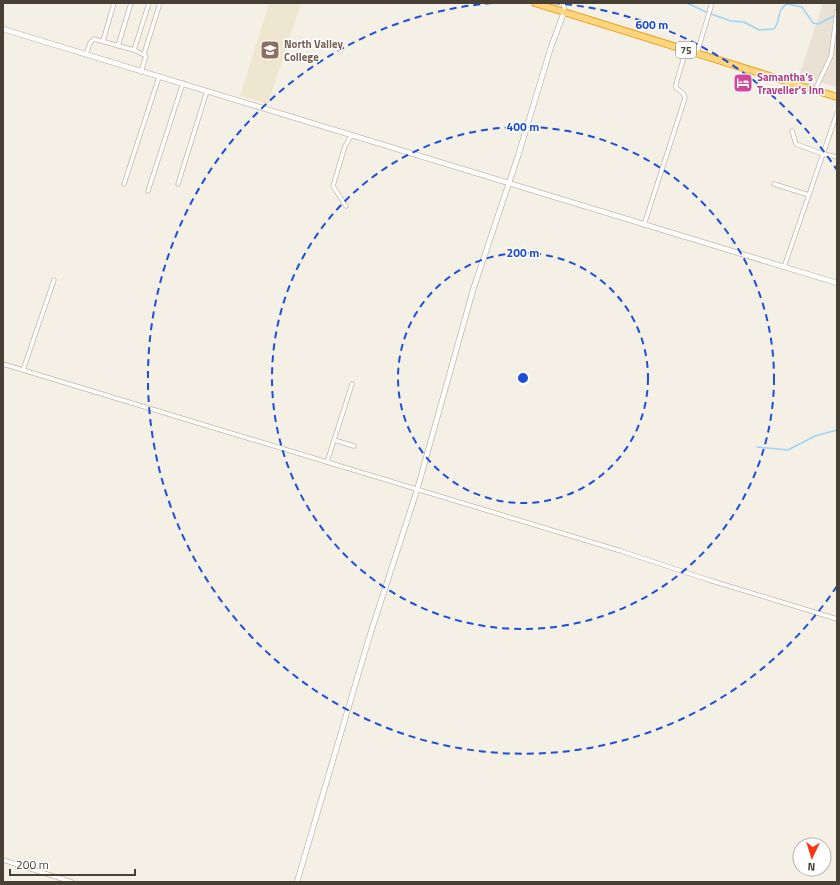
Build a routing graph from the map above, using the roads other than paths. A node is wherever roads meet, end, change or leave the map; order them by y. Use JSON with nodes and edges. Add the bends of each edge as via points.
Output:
{"nodes":[{"id":1,"x":114,"y":3,"type":"edge"},
{"id":2,"x":131,"y":3,"type":"edge"},
{"id":3,"x":149,"y":3,"type":"edge"},
{"id":4,"x":160,"y":3,"type":"edge"},
{"id":5,"x":535,"y":3,"type":"edge"},
{"id":6,"x":564,"y":3,"type":"edge"},
{"id":7,"x":712,"y":3,"type":"edge"},
{"id":8,"x":837,"y":11,"type":"edge"},
{"id":9,"x":564,"y":12,"type":"junction"},
{"id":10,"x":3,"y":29,"type":"edge"},
{"id":11,"x":835,"y":40,"type":"edge"},
{"id":12,"x":103,"y":41,"type":"junction"},
{"id":13,"x":118,"y":46,"type":"junction"},
{"id":14,"x":134,"y":50,"type":"junction"},
{"id":15,"x":686,"y":50,"type":"junction"},
{"id":16,"x":697,"y":53,"type":"junction"},
{"id":17,"x":144,"y":54,"type":"junction"},
{"id":18,"x":86,"y":55,"type":"junction"},
{"id":19,"x":831,"y":56,"type":"junction"},
{"id":20,"x":837,"y":56,"type":"edge"},
{"id":21,"x":141,"y":72,"type":"junction"},
{"id":22,"x":159,"y":77,"type":"junction"},
{"id":23,"x":183,"y":83,"type":"junction"},
{"id":24,"x":815,"y":90,"type":"junction"},
{"id":25,"x":207,"y":91,"type":"junction"},
{"id":26,"x":837,"y":96,"type":"edge"},
{"id":27,"x":837,"y":113,"type":"edge"},
{"id":28,"x":792,"y":131,"type":"dead end"},
{"id":29,"x":352,"y":136,"type":"junction"},
{"id":30,"x":823,"y":154,"type":"junction"},
{"id":31,"x":837,"y":157,"type":"edge"},
{"id":32,"x":509,"y":183,"type":"junction"},
{"id":33,"x":124,"y":184,"type":"dead end"},
{"id":34,"x":178,"y":184,"type":"dead end"},
{"id":35,"x":774,"y":184,"type":"dead end"},
{"id":36,"x":148,"y":191,"type":"dead end"},
{"id":37,"x":808,"y":195,"type":"junction"},
{"id":38,"x":346,"y":206,"type":"dead end"},
{"id":39,"x":644,"y":225,"type":"junction"},
{"id":40,"x":784,"y":267,"type":"junction"},
{"id":41,"x":54,"y":280,"type":"dead end"},
{"id":42,"x":837,"y":283,"type":"edge"},
{"id":43,"x":3,"y":364,"type":"edge"},
{"id":44,"x":23,"y":370,"type":"junction"},
{"id":45,"x":352,"y":384,"type":"dead end"},
{"id":46,"x":334,"y":440,"type":"junction"},
{"id":47,"x":354,"y":446,"type":"dead end"},
{"id":48,"x":327,"y":462,"type":"junction"},
{"id":49,"x":417,"y":490,"type":"junction"},
{"id":50,"x":837,"y":619,"type":"edge"},
{"id":51,"x":3,"y":860,"type":"edge"},
{"id":52,"x":72,"y":882,"type":"edge"},
{"id":53,"x":296,"y":882,"type":"edge"}],
"edges":[{"from":1,"to":12,"type":"street"},
{"from":2,"to":13,"type":"street"},
{"from":3,"to":14,"type":"street"},
{"from":4,"to":17,"type":"street"},
{"from":5,"to":9,"type":"highway","number":"75"},
{"from":6,"to":9,"type":"street"},
{"from":7,"to":16,"type":"street"},
{"from":8,"to":11,"type":"street"},
{"from":9,"to":15,"type":"highway","number":"75"},
{"from":9,"to":32,"type":"street"},
{"from":10,"to":18,"type":"street"},
{"from":11,"to":19,"type":"street"},
{"from":12,"to":13,"type":"street"},
{"from":12,"to":18,"type":"street","via":[[92,41]]},
{"from":13,"to":14,"type":"street"},
{"from":14,"to":17,"type":"street"},
{"from":15,"to":16,"type":"highway","number":"75"},
{"from":15,"to":39,"type":"street","via":[[676,84],[676,88],[685,98]]},
{"from":16,"to":24,"type":"highway","number":"75"},
{"from":17,"to":21,"type":"street","via":[[146,57]]},
{"from":18,"to":21,"type":"street"},
{"from":19,"to":20,"type":"street"},
{"from":19,"to":24,"type":"street"},
{"from":21,"to":22,"type":"street"},
{"from":22,"to":23,"type":"street"},
{"from":22,"to":33,"type":"street"},
{"from":23,"to":25,"type":"street"},
{"from":23,"to":36,"type":"street"},
{"from":24,"to":26,"type":"highway","number":"75"},
{"from":25,"to":29,"type":"street"},
{"from":25,"to":34,"type":"street"},
{"from":27,"to":30,"type":"street"},
{"from":28,"to":30,"type":"street","via":[[796,144]]},
{"from":29,"to":32,"type":"street"},
{"from":29,"to":38,"type":"street","via":[[345,146],[333,186]]},
{"from":30,"to":31,"type":"street"},
{"from":30,"to":37,"type":"street"},
{"from":32,"to":39,"type":"street"},
{"from":32,"to":49,"type":"street","via":[[474,290]]},
{"from":35,"to":37,"type":"street"},
{"from":37,"to":40,"type":"street"},
{"from":39,"to":40,"type":"street"},
{"from":40,"to":42,"type":"street"},
{"from":41,"to":44,"type":"street"},
{"from":43,"to":44,"type":"street"},
{"from":44,"to":48,"type":"street"},
{"from":45,"to":46,"type":"street"},
{"from":46,"to":47,"type":"street"},
{"from":46,"to":48,"type":"street"},
{"from":48,"to":49,"type":"street"},
{"from":49,"to":50,"type":"street"},
{"from":49,"to":53,"type":"street","via":[[369,638]]},
{"from":51,"to":52,"type":"street"}]}
